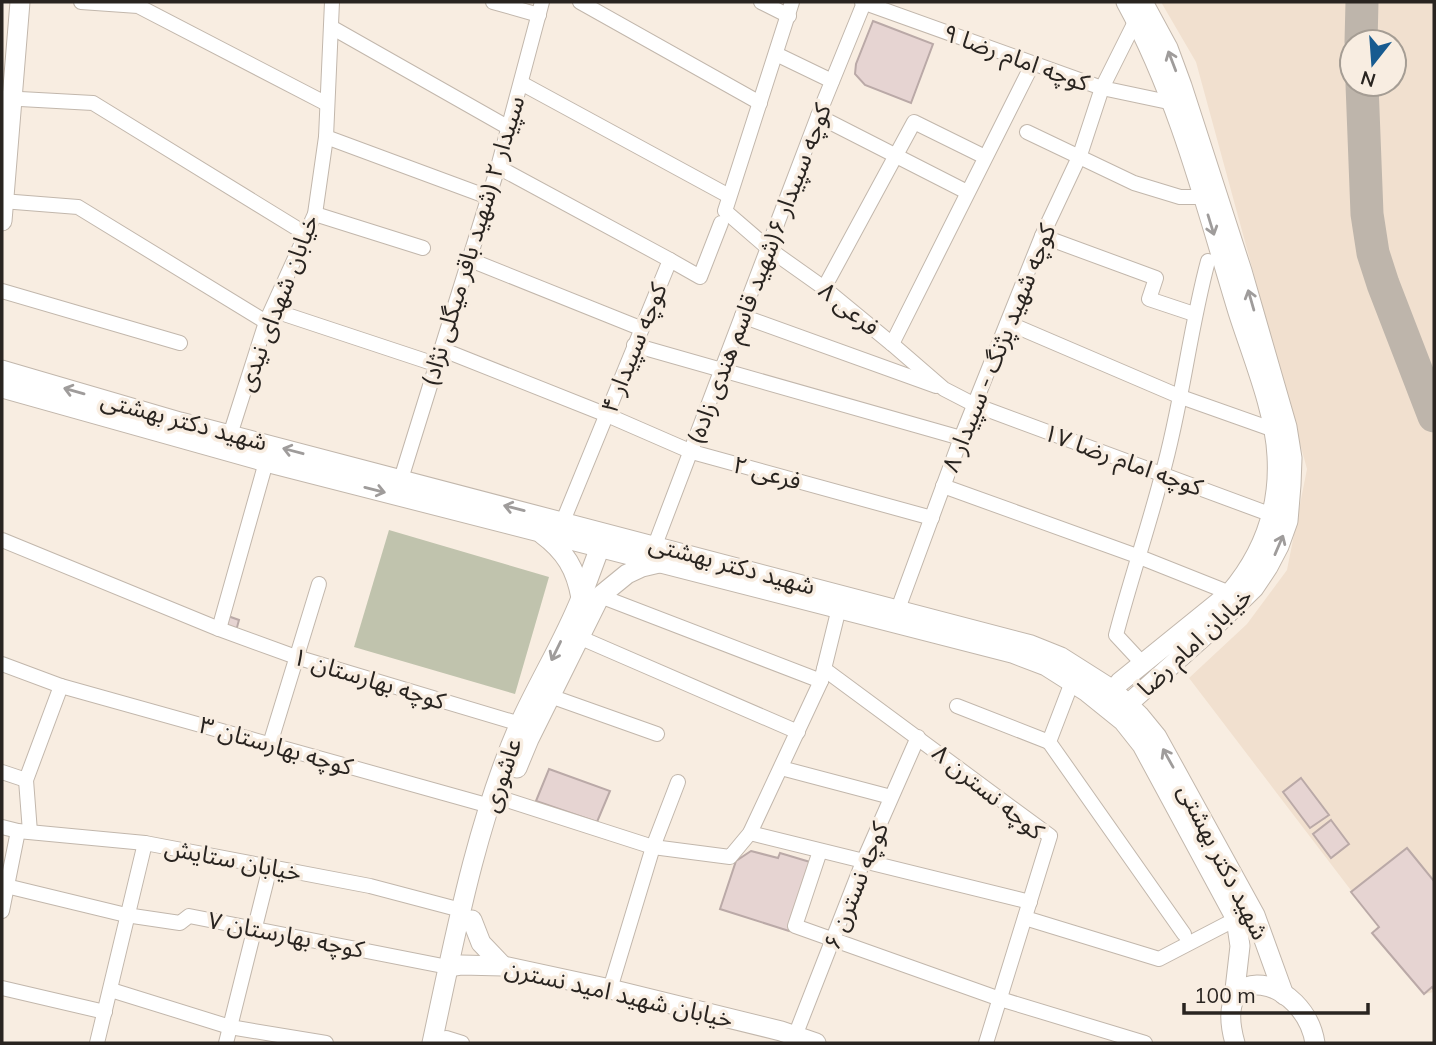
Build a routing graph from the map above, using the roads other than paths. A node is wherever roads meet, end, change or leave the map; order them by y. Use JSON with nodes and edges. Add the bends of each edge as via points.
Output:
{"nodes":[{"id":1,"x":20,"y":2,"type":"edge"},
{"id":2,"x":81,"y":2,"type":"edge"},
{"id":3,"x":332,"y":2,"type":"edge"},
{"id":4,"x":493,"y":2,"type":"edge"},
{"id":5,"x":580,"y":2,"type":"edge"},
{"id":6,"x":761,"y":2,"type":"edge"},
{"id":7,"x":863,"y":2,"type":"edge"},
{"id":8,"x":1126,"y":2,"type":"edge"},
{"id":9,"x":541,"y":8,"type":"edge"},
{"id":10,"x":790,"y":9,"type":"edge"},
{"id":11,"x":1140,"y":11,"type":"edge"},
{"id":12,"x":331,"y":27,"type":"junction"},
{"id":13,"x":776,"y":54,"type":"junction"},
{"id":14,"x":1032,"y":65,"type":"junction"},
{"id":15,"x":832,"y":80,"type":"junction"},
{"id":16,"x":521,"y":83,"type":"junction"},
{"id":17,"x":1102,"y":88,"type":"junction"},
{"id":18,"x":6,"y":98,"type":"edge"},
{"id":19,"x":760,"y":103,"type":"junction"},
{"id":20,"x":1173,"y":103,"type":"junction"},
{"id":21,"x":327,"y":104,"type":"junction"},
{"id":22,"x":818,"y":116,"type":"junction"},
{"id":23,"x":509,"y":128,"type":"junction"},
{"id":24,"x":1027,"y":132,"type":"dead end"},
{"id":25,"x":326,"y":137,"type":"junction"},
{"id":26,"x":1080,"y":155,"type":"junction"},
{"id":27,"x":896,"y":157,"type":"junction"},
{"id":28,"x":985,"y":157,"type":"junction"},
{"id":29,"x":498,"y":167,"type":"junction"},
{"id":30,"x":967,"y":192,"type":"junction"},
{"id":31,"x":730,"y":196,"type":"junction"},
{"id":32,"x":488,"y":197,"type":"junction"},
{"id":33,"x":1203,"y":197,"type":"junction"},
{"id":34,"x":3,"y":208,"type":"edge"},
{"id":35,"x":315,"y":214,"type":"junction"},
{"id":36,"x":723,"y":217,"type":"junction"},
{"id":37,"x":306,"y":234,"type":"junction"},
{"id":38,"x":1042,"y":236,"type":"junction"},
{"id":39,"x":423,"y":248,"type":"dead end"},
{"id":40,"x":769,"y":249,"type":"junction"},
{"id":41,"x":468,"y":259,"type":"junction"},
{"id":42,"x":670,"y":260,"type":"junction"},
{"id":43,"x":1208,"y":261,"type":"dead end"},
{"id":44,"x":824,"y":288,"type":"junction"},
{"id":45,"x":2,"y":291,"type":"edge"},
{"id":46,"x":1194,"y":314,"type":"junction"},
{"id":47,"x":269,"y":316,"type":"junction"},
{"id":48,"x":742,"y":316,"type":"junction"},
{"id":49,"x":1008,"y":323,"type":"junction"},
{"id":50,"x":640,"y":328,"type":"junction"},
{"id":51,"x":180,"y":344,"type":"dead end"},
{"id":52,"x":892,"y":344,"type":"junction"},
{"id":53,"x":634,"y":345,"type":"junction"},
{"id":54,"x":441,"y":349,"type":"junction"},
{"id":55,"x":435,"y":364,"type":"junction"},
{"id":56,"x":2,"y":370,"type":"edge"},
{"id":57,"x":722,"y":371,"type":"junction"},
{"id":58,"x":2,"y":388,"type":"edge"},
{"id":59,"x":944,"y":389,"type":"junction"},
{"id":60,"x":1181,"y":397,"type":"junction"},
{"id":61,"x":975,"y":405,"type":"junction"},
{"id":62,"x":607,"y":415,"type":"junction"},
{"id":63,"x":1274,"y":430,"type":"junction"},
{"id":64,"x":230,"y":435,"type":"junction"},
{"id":65,"x":961,"y":438,"type":"junction"},
{"id":66,"x":692,"y":452,"type":"junction"},
{"id":67,"x":267,"y":462,"type":"junction"},
{"id":68,"x":1162,"y":475,"type":"junction"},
{"id":69,"x":401,"y":479,"type":"junction"},
{"id":70,"x":943,"y":486,"type":"junction"},
{"id":71,"x":1272,"y":515,"type":"junction"},
{"id":72,"x":932,"y":518,"type":"junction"},
{"id":73,"x":563,"y":521,"type":"junction"},
{"id":74,"x":538,"y":531,"type":"junction"},
{"id":75,"x":2,"y":540,"type":"edge"},
{"id":76,"x":610,"y":544,"type":"junction"},
{"id":77,"x":658,"y":554,"type":"junction"},
{"id":78,"x":1137,"y":556,"type":"junction"},
{"id":79,"x":319,"y":584,"type":"dead end"},
{"id":80,"x":1230,"y":593,"type":"junction"},
{"id":81,"x":587,"y":605,"type":"junction"},
{"id":82,"x":839,"y":608,"type":"junction"},
{"id":83,"x":898,"y":609,"type":"junction"},
{"id":84,"x":1205,"y":624,"type":"junction"},
{"id":85,"x":219,"y":629,"type":"junction"},
{"id":86,"x":581,"y":638,"type":"junction"},
{"id":87,"x":296,"y":657,"type":"junction"},
{"id":88,"x":2,"y":664,"type":"edge"},
{"id":89,"x":1143,"y":664,"type":"junction"},
{"id":90,"x":823,"y":675,"type":"junction"},
{"id":91,"x":1072,"y":682,"type":"junction"},
{"id":92,"x":61,"y":686,"type":"junction"},
{"id":93,"x":550,"y":696,"type":"junction"},
{"id":94,"x":1117,"y":701,"type":"junction"},
{"id":95,"x":957,"y":706,"type":"dead end"},
{"id":96,"x":520,"y":724,"type":"junction"},
{"id":97,"x":798,"y":732,"type":"junction"},
{"id":98,"x":657,"y":734,"type":"dead end"},
{"id":99,"x":918,"y":737,"type":"junction"},
{"id":100,"x":1049,"y":742,"type":"junction"},
{"id":101,"x":270,"y":744,"type":"junction"},
{"id":102,"x":781,"y":768,"type":"junction"},
{"id":103,"x":2,"y":772,"type":"edge"},
{"id":104,"x":26,"y":780,"type":"junction"},
{"id":105,"x":678,"y":782,"type":"dead end"},
{"id":106,"x":891,"y":797,"type":"junction"},
{"id":107,"x":497,"y":803,"type":"junction"},
{"id":108,"x":2,"y":827,"type":"edge"},
{"id":109,"x":24,"y":832,"type":"junction"},
{"id":110,"x":750,"y":833,"type":"junction"},
{"id":111,"x":145,"y":843,"type":"junction"},
{"id":112,"x":653,"y":848,"type":"junction"},
{"id":113,"x":820,"y":851,"type":"junction"},
{"id":114,"x":863,"y":862,"type":"junction"},
{"id":115,"x":270,"y":867,"type":"junction"},
{"id":116,"x":4,"y":885,"type":"edge"},
{"id":117,"x":1030,"y":902,"type":"junction"},
{"id":118,"x":2,"y":911,"type":"edge"},
{"id":119,"x":126,"y":915,"type":"junction"},
{"id":120,"x":466,"y":915,"type":"junction"},
{"id":121,"x":1025,"y":918,"type":"junction"},
{"id":122,"x":1236,"y":919,"type":"junction"},
{"id":123,"x":255,"y":929,"type":"junction"},
{"id":124,"x":1184,"y":934,"type":"dead end"},
{"id":125,"x":834,"y":940,"type":"junction"},
{"id":126,"x":455,"y":966,"type":"junction"},
{"id":127,"x":503,"y":966,"type":"junction"},
{"id":128,"x":2,"y":988,"type":"edge"},
{"id":129,"x":610,"y":989,"type":"junction"},
{"id":130,"x":111,"y":990,"type":"junction"},
{"id":131,"x":1284,"y":995,"type":"junction"},
{"id":132,"x":1234,"y":998,"type":"junction"},
{"id":133,"x":1000,"y":999,"type":"junction"},
{"id":134,"x":105,"y":1012,"type":"junction"},
{"id":135,"x":230,"y":1027,"type":"junction"},
{"id":136,"x":784,"y":1037,"type":"edge"},
{"id":137,"x":446,"y":1042,"type":"edge"},
{"id":138,"x":97,"y":1043,"type":"edge"},
{"id":139,"x":226,"y":1043,"type":"edge"},
{"id":140,"x":326,"y":1043,"type":"edge"},
{"id":141,"x":816,"y":1043,"type":"edge"},
{"id":142,"x":986,"y":1043,"type":"edge"},
{"id":143,"x":1145,"y":1043,"type":"edge"},
{"id":144,"x":1235,"y":1043,"type":"edge"},
{"id":145,"x":1315,"y":1043,"type":"edge"}],
"edges":[{"from":1,"to":18,"type":"main road"},
{"from":2,"to":21,"type":"street","via":[[138,6]]},
{"from":3,"to":12,"type":"street","name":"خیابان شهدای نیدی"},
{"from":4,"to":9,"type":"street"},
{"from":5,"to":19,"type":"street"},
{"from":6,"to":10,"type":"street"},
{"from":7,"to":14,"type":"street","name":"کوچه امام رضا ۹"},
{"from":7,"to":15,"type":"street","name":"کوچه سپیدار ۶(شهید قاسم هندی زاده)"},
{"from":8,"to":11,"type":"main road","name":"خیابان امام رضا"},
{"from":9,"to":16,"type":"street","name":"سپیدار ۲ (شهید باقر میگلی نژاد)"},
{"from":10,"to":13,"type":"street","name":"کوچه سپیدار ۴"},
{"from":11,"to":17,"type":"street","name":"کوچه شهید پژنگ - سپیدار ۸"},
{"from":11,"to":20,"type":"main road","name":"خیابان امام رضا"},
{"from":84,"to":11,"type":"main road","name":"خیابان امام رضا","one_way":true,"via":[[1254,588],[1268,568],[1288,521],[1292,458],[1242,271],[1186,99],[1168,48]]},
{"from":12,"to":21,"type":"street","name":"خیابان شهدای نیدی"},
{"from":12,"to":23,"type":"street"},
{"from":13,"to":15,"type":"street"},
{"from":13,"to":19,"type":"street","name":"کوچه سپیدار ۴"},
{"from":14,"to":17,"type":"street","name":"کوچه امام رضا ۹"},
{"from":14,"to":28,"type":"street"},
{"from":15,"to":22,"type":"street","name":"کوچه سپیدار ۶(شهید قاسم هندی زاده)"},
{"from":16,"to":23,"type":"street","name":"سپیدار ۲ (شهید باقر میگلی نژاد)"},
{"from":16,"to":31,"type":"street"},
{"from":17,"to":20,"type":"street","name":"کوچه امام رضا ۹"},
{"from":17,"to":26,"type":"street","name":"کوچه شهید پژنگ - سپیدار ۸"},
{"from":18,"to":34,"type":"main road"},
{"from":18,"to":37,"type":"street","via":[[93,103]]},
{"from":19,"to":31,"type":"street","name":"کوچه سپیدار ۴"},
{"from":20,"to":33,"type":"main road","name":"خیابان امام رضا"},
{"from":21,"to":25,"type":"street","name":"خیابان شهدای نیدی"},
{"from":22,"to":27,"type":"street"},
{"from":22,"to":40,"type":"street","name":"کوچه سپیدار ۶(شهید قاسم هندی زاده)"},
{"from":23,"to":29,"type":"street","name":"سپیدار ۲ (شهید باقر میگلی نژاد)"},
{"from":24,"to":26,"type":"street"},
{"from":25,"to":32,"type":"street"},
{"from":25,"to":35,"type":"street","name":"خیابان شهدای نیدی"},
{"from":26,"to":33,"type":"street","via":[[1134,183],[1180,197]]},
{"from":26,"to":38,"type":"street","name":"کوچه شهید پژنگ - سپیدار ۸"},
{"from":27,"to":28,"type":"street","via":[[914,122]]},
{"from":27,"to":30,"type":"street"},
{"from":27,"to":44,"type":"street"},
{"from":28,"to":30,"type":"street"},
{"from":29,"to":32,"type":"street","name":"سپیدار ۲ (شهید باقر میگلی نژاد)"},
{"from":29,"to":42,"type":"street"},
{"from":30,"to":52,"type":"street"},
{"from":31,"to":36,"type":"street","name":"کوچه سپیدار ۴"},
{"from":32,"to":41,"type":"street","name":"سپیدار ۲ (شهید باقر میگلی نژاد)"},
{"from":33,"to":63,"type":"main road","name":"خیابان امام رضا","one_way":true},
{"from":34,"to":47,"type":"street","via":[[78,207]]},
{"from":35,"to":37,"type":"street","name":"خیابان شهدای نیدی"},
{"from":35,"to":39,"type":"street"},
{"from":36,"to":40,"type":"street","name":"فرعی ۸"},
{"from":36,"to":42,"type":"street","name":"کوچه سپیدار ۴","via":[[700,277]]},
{"from":37,"to":47,"type":"street","name":"خیابان شهدای نیدی"},
{"from":38,"to":46,"type":"street","via":[[1156,278],[1149,299]]},
{"from":38,"to":49,"type":"street","name":"کوچه شهید پژنگ - سپیدار ۸"},
{"from":40,"to":44,"type":"street","name":"فرعی ۸"},
{"from":40,"to":48,"type":"street","name":"کوچه سپیدار ۶(شهید قاسم هندی زاده)"},
{"from":41,"to":50,"type":"street"},
{"from":41,"to":54,"type":"street","name":"سپیدار ۲ (شهید باقر میگلی نژاد)"},
{"from":42,"to":50,"type":"street","name":"کوچه سپیدار ۴"},
{"from":43,"to":46,"type":"street"},
{"from":44,"to":52,"type":"street","name":"فرعی ۸"},
{"from":45,"to":51,"type":"street"},
{"from":46,"to":60,"type":"street"},
{"from":47,"to":55,"type":"street","via":[[348,335]]},
{"from":47,"to":64,"type":"street","name":"خیابان شهدای نیدی"},
{"from":48,"to":57,"type":"street","name":"کوچه سپیدار ۶(شهید قاسم هندی زاده)"},
{"from":48,"to":59,"type":"street"},
{"from":49,"to":60,"type":"street"},
{"from":49,"to":61,"type":"street","name":"کوچه شهید پژنگ - سپیدار ۸"},
{"from":50,"to":53,"type":"street","name":"کوچه سپیدار ۴"},
{"from":52,"to":59,"type":"street","name":"فرعی ۸"},
{"from":53,"to":57,"type":"street"},
{"from":53,"to":62,"type":"street","name":"کوچه سپیدار ۴"},
{"from":54,"to":55,"type":"street","name":"سپیدار ۲ (شهید باقر میگلی نژاد)"},
{"from":54,"to":62,"type":"street","name":"فرعی ۲"},
{"from":55,"to":69,"type":"street","name":"سپیدار ۲ (شهید باقر میگلی نژاد)"},
{"from":64,"to":56,"type":"main road","name":"شهید دکتر بهشتی","one_way":true},
{"from":57,"to":65,"type":"street"},
{"from":57,"to":66,"type":"street","name":"کوچه سپیدار ۶(شهید قاسم هندی زاده)"},
{"from":58,"to":67,"type":"main road","name":"شهید دکتر بهشتی"},
{"from":59,"to":61,"type":"street","name":"فرعی ۸"},
{"from":60,"to":63,"type":"street"},
{"from":60,"to":68,"type":"street"},
{"from":61,"to":65,"type":"street","name":"کوچه شهید پژنگ - سپیدار ۸"},
{"from":61,"to":68,"type":"street","name":"کوچه امام رضا ۱۷"},
{"from":62,"to":66,"type":"street","name":"فرعی ۲"},
{"from":62,"to":73,"type":"street","name":"کوچه سپیدار ۴"},
{"from":63,"to":71,"type":"main road","name":"خیابان امام رضا"},
{"from":69,"to":64,"type":"main road","name":"شهید دکتر بهشتی","one_way":true},
{"from":65,"to":70,"type":"street","name":"کوچه شهید پژنگ - سپیدار ۸"},
{"from":66,"to":72,"type":"street","name":"فرعی ۲"},
{"from":66,"to":77,"type":"street","name":"کوچه سپیدار ۶(شهید قاسم هندی زاده)"},
{"from":67,"to":74,"type":"main road","name":"شهید دکتر بهشتی","one_way":true},
{"from":67,"to":85,"type":"street"},
{"from":68,"to":71,"type":"street","name":"کوچه امام رضا ۱۷"},
{"from":68,"to":78,"type":"street"},
{"from":73,"to":69,"type":"main road","name":"شهید دکتر بهشتی","one_way":true},
{"from":70,"to":72,"type":"street","name":"کوچه شهید پژنگ - سپیدار ۸"},
{"from":70,"to":78,"type":"street"},
{"from":71,"to":80,"type":"main road","name":"خیابان امام رضا","via":[[1255,560]]},
{"from":72,"to":83,"type":"street","name":"کوچه شهید پژنگ - سپیدار ۸"},
{"from":73,"to":76,"type":"main road","name":"شهید دکتر بهشتی"},
{"from":74,"to":76,"type":"main road","name":"شهید دکتر بهشتی"},
{"from":74,"to":81,"type":"main road","via":[[570,562]]},
{"from":75,"to":85,"type":"street","name":"کوچه بهارستان ۱"},
{"from":76,"to":77,"type":"main road","name":"شهید دکتر بهشتی"},
{"from":76,"to":81,"type":"main road"},
{"from":77,"to":81,"type":"main road","name":"عاشوری"},
{"from":77,"to":82,"type":"main road","name":"شهید دکتر بهشتی"},
{"from":77,"to":83,"type":"main road","name":"شهید دکتر بهشتی"},
{"from":78,"to":80,"type":"street"},
{"from":78,"to":89,"type":"street","via":[[1116,635]]},
{"from":79,"to":87,"type":"street"},
{"from":80,"to":84,"type":"main road","name":"خیابان امام رضا"},
{"from":81,"to":86,"type":"main road","name":"عاشوری"},
{"from":81,"to":90,"type":"street","name":"کوچه نسترن ۸"},
{"from":81,"to":96,"type":"main road","name":"عاشوری","one_way":true},
{"from":82,"to":90,"type":"street"},
{"from":82,"to":91,"type":"main road","name":"شهید دکتر بهشتی","via":[[1012,653]]},
{"from":83,"to":94,"type":"main road","name":"شهید دکتر بهشتی","via":[[1061,657]]},
{"from":84,"to":89,"type":"main road","name":"خیابان امام رضا"},
{"from":84,"to":94,"type":"main road","name":"خیابان امام رضا"},
{"from":85,"to":87,"type":"street","name":"کوچه بهارستان ۱"},
{"from":86,"to":93,"type":"main road","name":"عاشوری"},
{"from":86,"to":97,"type":"street"},
{"from":87,"to":96,"type":"street","name":"کوچه بهارستان ۱"},
{"from":87,"to":101,"type":"street"},
{"from":88,"to":92,"type":"street","name":"کوچه بهارستان ۳"},
{"from":89,"to":94,"type":"main road","name":"خیابان امام رضا"},
{"from":90,"to":97,"type":"street"},
{"from":90,"to":99,"type":"street","name":"کوچه نسترن ۸"},
{"from":91,"to":94,"type":"main road","name":"شهید دکتر بهشتی"},
{"from":91,"to":100,"type":"street"},
{"from":92,"to":101,"type":"street","name":"کوچه بهارستان ۳"},
{"from":92,"to":104,"type":"street"},
{"from":93,"to":98,"type":"street"},
{"from":93,"to":107,"type":"main road","name":"عاشوری"},
{"from":94,"to":122,"type":"main road","name":"شهید دکتر بهشتی"},
{"from":131,"to":94,"type":"main road","name":"شهید دکتر بهشتی","one_way":true,"via":[[1255,915],[1157,737]]},
{"from":95,"to":100,"type":"street"},
{"from":96,"to":107,"type":"main road","name":"عاشوری"},
{"from":97,"to":102,"type":"street"},
{"from":99,"to":106,"type":"street","name":"کوچه نسترن ۶"},
{"from":99,"to":117,"type":"street","name":"کوچه نسترن ۸","via":[[1050,836]]},
{"from":100,"to":124,"type":"street"},
{"from":101,"to":107,"type":"street","name":"کوچه بهارستان ۳"},
{"from":102,"to":106,"type":"street"},
{"from":102,"to":110,"type":"street"},
{"from":103,"to":104,"type":"street"},
{"from":104,"to":109,"type":"street"},
{"from":105,"to":112,"type":"street"},
{"from":106,"to":114,"type":"street","name":"کوچه نسترن ۶"},
{"from":107,"to":112,"type":"street","name":"کوچه بهارستان ۳"},
{"from":107,"to":120,"type":"main road","name":"عاشوری"},
{"from":108,"to":109,"type":"street","name":"خیابان ستایش"},
{"from":109,"to":111,"type":"street","name":"خیابان ستایش"},
{"from":109,"to":116,"type":"street"},
{"from":110,"to":112,"type":"street","name":"کوچه بهارستان ۳","via":[[730,857]]},
{"from":110,"to":113,"type":"street"},
{"from":111,"to":115,"type":"street","name":"خیابان ستایش"},
{"from":111,"to":119,"type":"street"},
{"from":112,"to":129,"type":"street"},
{"from":113,"to":114,"type":"street"},
{"from":113,"to":125,"type":"street","via":[[795,926]]},
{"from":114,"to":117,"type":"street"},
{"from":114,"to":125,"type":"street","name":"کوچه نسترن ۶"},
{"from":115,"to":120,"type":"street","name":"خیابان ستایش","via":[[370,886]]},
{"from":115,"to":123,"type":"street"},
{"from":116,"to":118,"type":"street"},
{"from":116,"to":119,"type":"street","name":"کوچه بهارستان ۷"},
{"from":117,"to":121,"type":"street","name":"کوچه نسترن ۸"},
{"from":119,"to":123,"type":"street","name":"کوچه بهارستان ۷","via":[[180,923],[189,916]]},
{"from":119,"to":130,"type":"street"},
{"from":120,"to":126,"type":"main road","name":"عاشوری"},
{"from":120,"to":127,"type":"main road","via":[[481,943]]},
{"from":121,"to":122,"type":"street","via":[[1159,959]]},
{"from":121,"to":133,"type":"street","name":"کوچه نسترن ۸"},
{"from":122,"to":132,"type":"main road","name":"شهید دکتر بهشتی","via":[[1240,946]]},
{"from":123,"to":126,"type":"street","name":"کوچه بهارستان ۷"},
{"from":123,"to":135,"type":"street"},
{"from":125,"to":133,"type":"street"},
{"from":125,"to":136,"type":"street","name":"کوچه نسترن ۶"},
{"from":126,"to":127,"type":"main road","name":"خیابان شهید امید نسترن"},
{"from":126,"to":137,"type":"main road","name":"عاشوری"},
{"from":127,"to":129,"type":"main road","name":"خیابان شهید امید نسترن"},
{"from":128,"to":134,"type":"street"},
{"from":129,"to":136,"type":"main road","name":"خیابان شهید امید نسترن"},
{"from":130,"to":134,"type":"street"},
{"from":130,"to":135,"type":"street"},
{"from":131,"to":132,"type":"main road","via":[[1258,984],[1244,987]]},
{"from":131,"to":145,"type":"main road","via":[[1307,1017]]},
{"from":132,"to":144,"type":"main road","name":"شهید دکتر بهشتی","via":[[1230,1013]]},
{"from":133,"to":142,"type":"street","name":"کوچه نسترن ۸"},
{"from":133,"to":143,"type":"street"},
{"from":134,"to":138,"type":"street"},
{"from":135,"to":139,"type":"street"},
{"from":135,"to":140,"type":"street"},
{"from":136,"to":141,"type":"main road","name":"خیابان شهید امید نسترن"}]}
